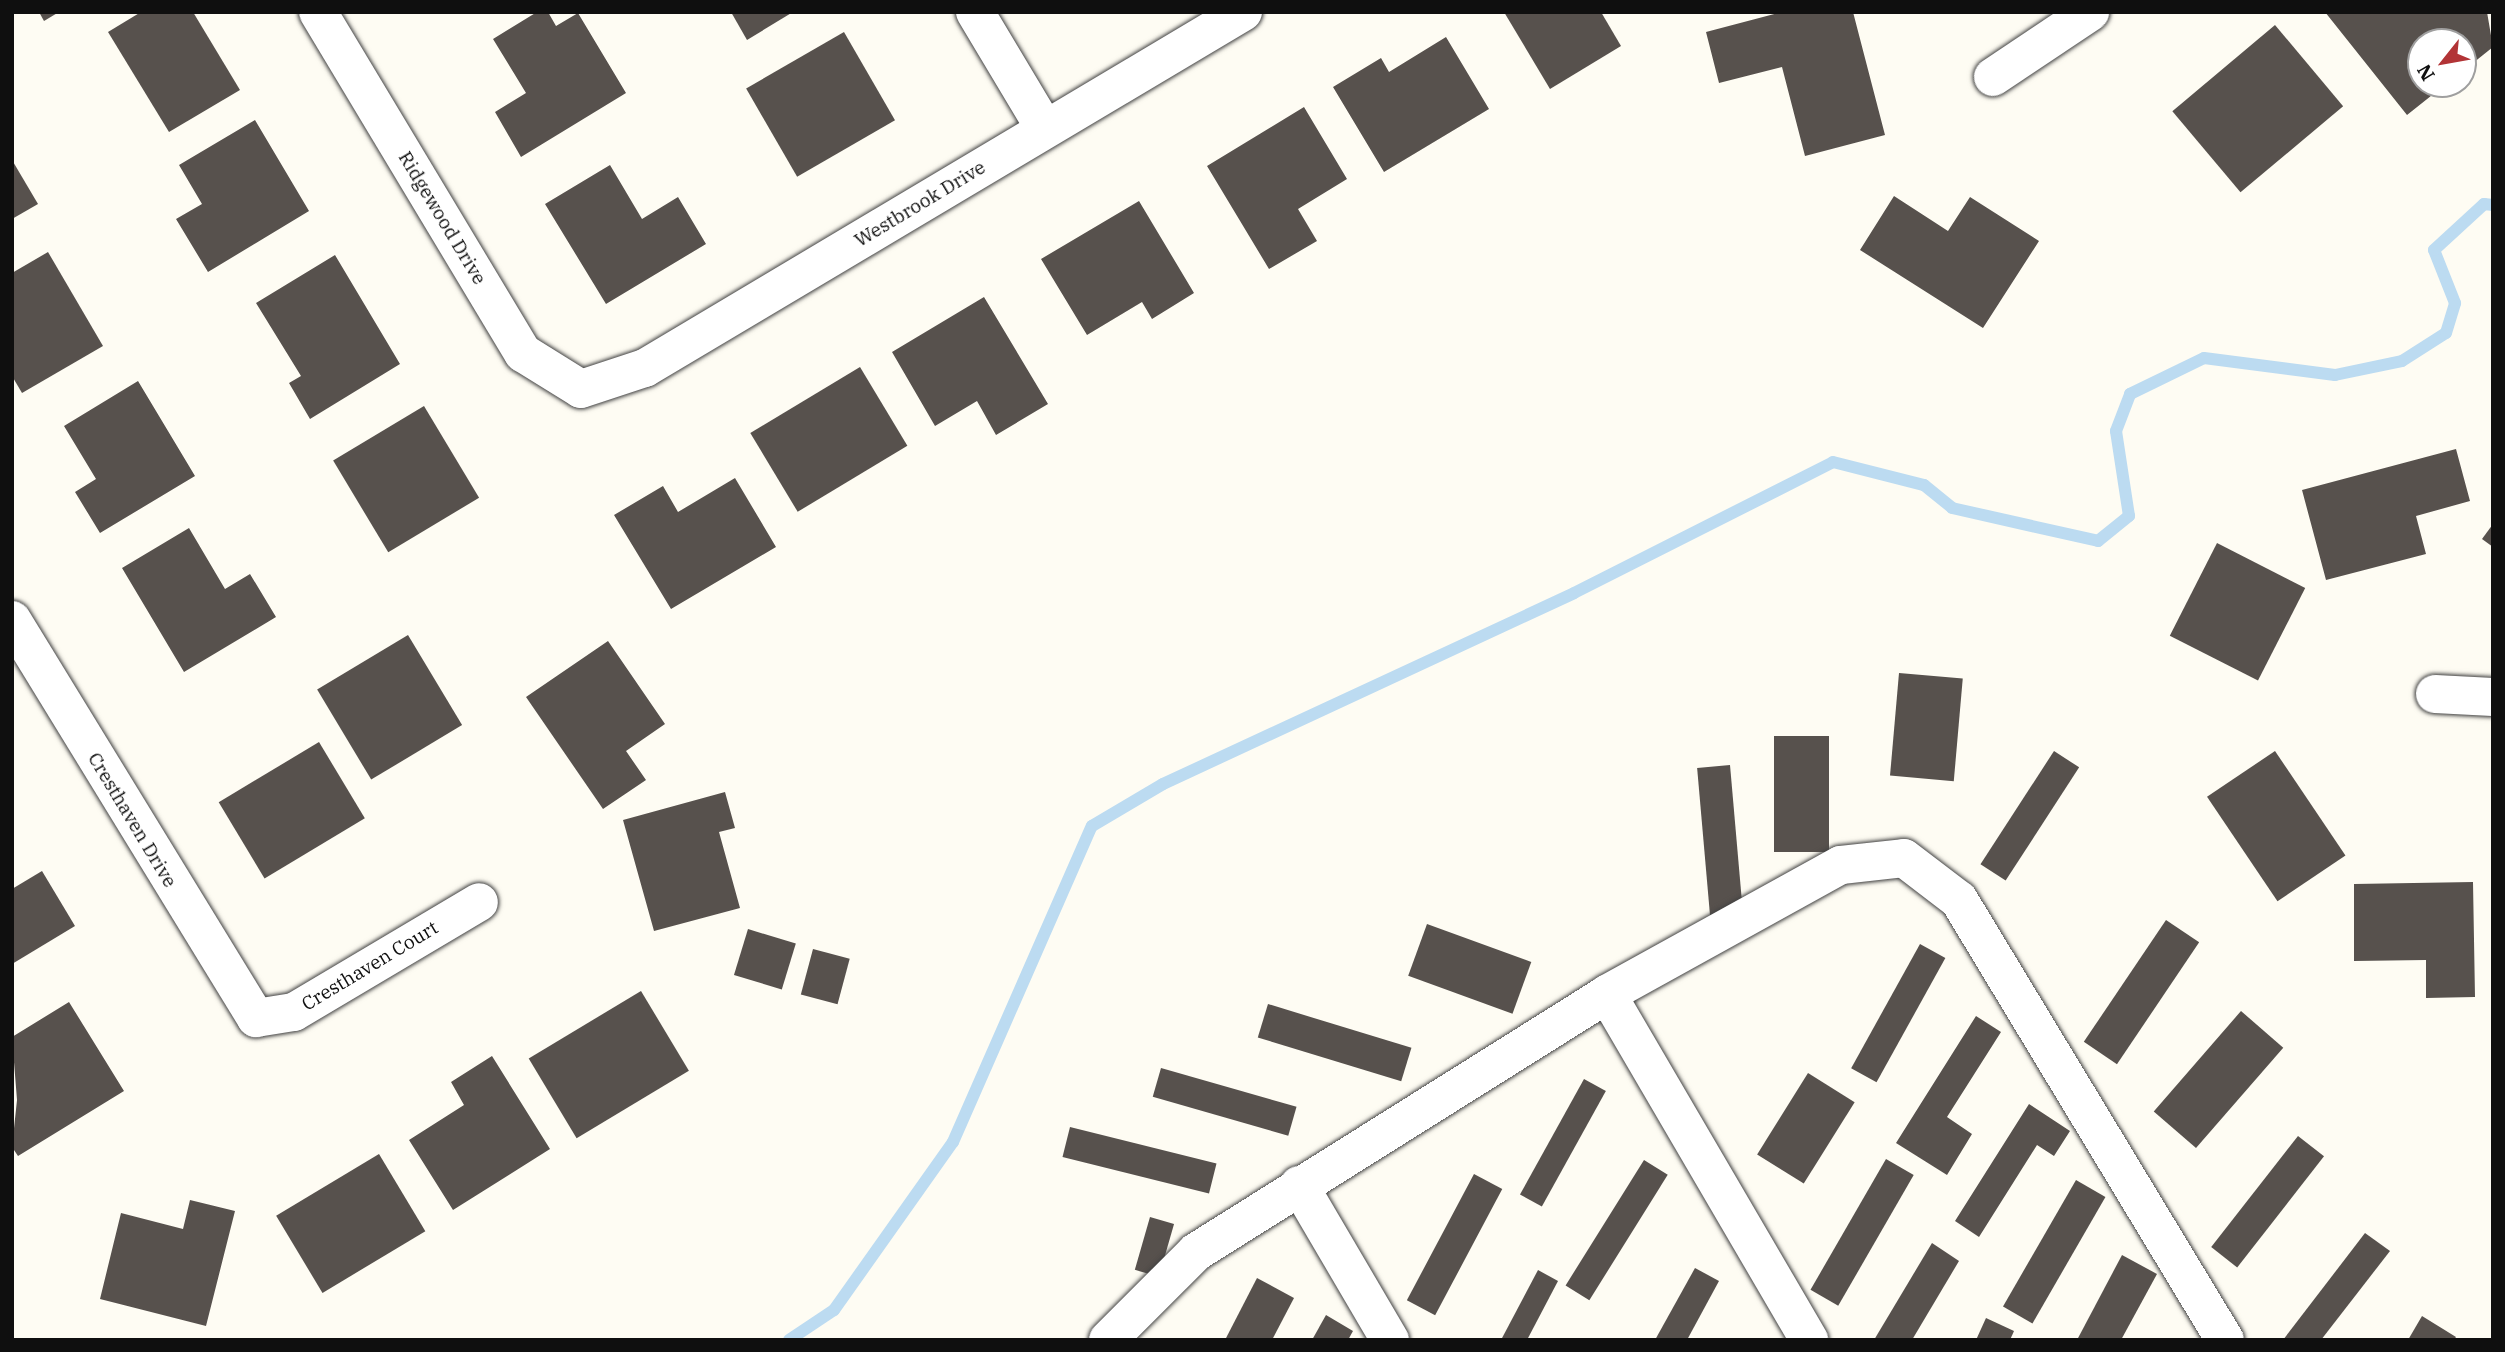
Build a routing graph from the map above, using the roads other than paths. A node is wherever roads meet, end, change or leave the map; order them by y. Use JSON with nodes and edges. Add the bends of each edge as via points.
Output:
{"nodes":[{"id":1,"x":318,"y":12,"type":"edge"},
{"id":2,"x":975,"y":12,"type":"edge"},
{"id":3,"x":1242,"y":12,"type":"edge"},
{"id":4,"x":2090,"y":12,"type":"edge"},
{"id":5,"x":1993,"y":77,"type":"dead end"},
{"id":6,"x":1045,"y":129,"type":"junction"},
{"id":7,"x":594,"y":388,"type":"joint"},
{"id":8,"x":12,"y":620,"type":"edge"},
{"id":9,"x":2435,"y":694,"type":"dead end"},
{"id":10,"x":2493,"y":697,"type":"edge"},
{"id":11,"x":479,"y":902,"type":"dead end"},
{"id":12,"x":1607,"y":994,"type":"junction"},
{"id":13,"x":256,"y":1018,"type":"joint"},
{"id":14,"x":1299,"y":1185,"type":"junction"},
{"id":15,"x":1108,"y":1340,"type":"edge"},
{"id":16,"x":1390,"y":1340,"type":"edge"},
{"id":17,"x":1809,"y":1340,"type":"edge"},
{"id":18,"x":2225,"y":1340,"type":"edge"}],
"edges":[{"from":1,"to":7,"type":"street","name":"Ridgewood Drive","via":[[523,354],[561,382]]},
{"from":2,"to":6,"type":"street"},
{"from":3,"to":6,"type":"street","name":"Westbrook Drive"},
{"from":4,"to":5,"type":"street"},
{"from":6,"to":7,"type":"street","name":"Westbrook Drive","via":[[645,368]]},
{"from":8,"to":13,"type":"street","name":"Cresthaven Drive"},
{"from":9,"to":10,"type":"street"},
{"from":11,"to":13,"type":"street","name":"Cresthaven Court","via":[[294,1012]]},
{"from":12,"to":14,"type":"street"},
{"from":12,"to":17,"type":"street"},
{"from":12,"to":18,"type":"street","via":[[1841,864],[1904,858],[1959,900]]},
{"from":14,"to":15,"type":"street","via":[[1196,1252]]},
{"from":14,"to":16,"type":"street"}]}
